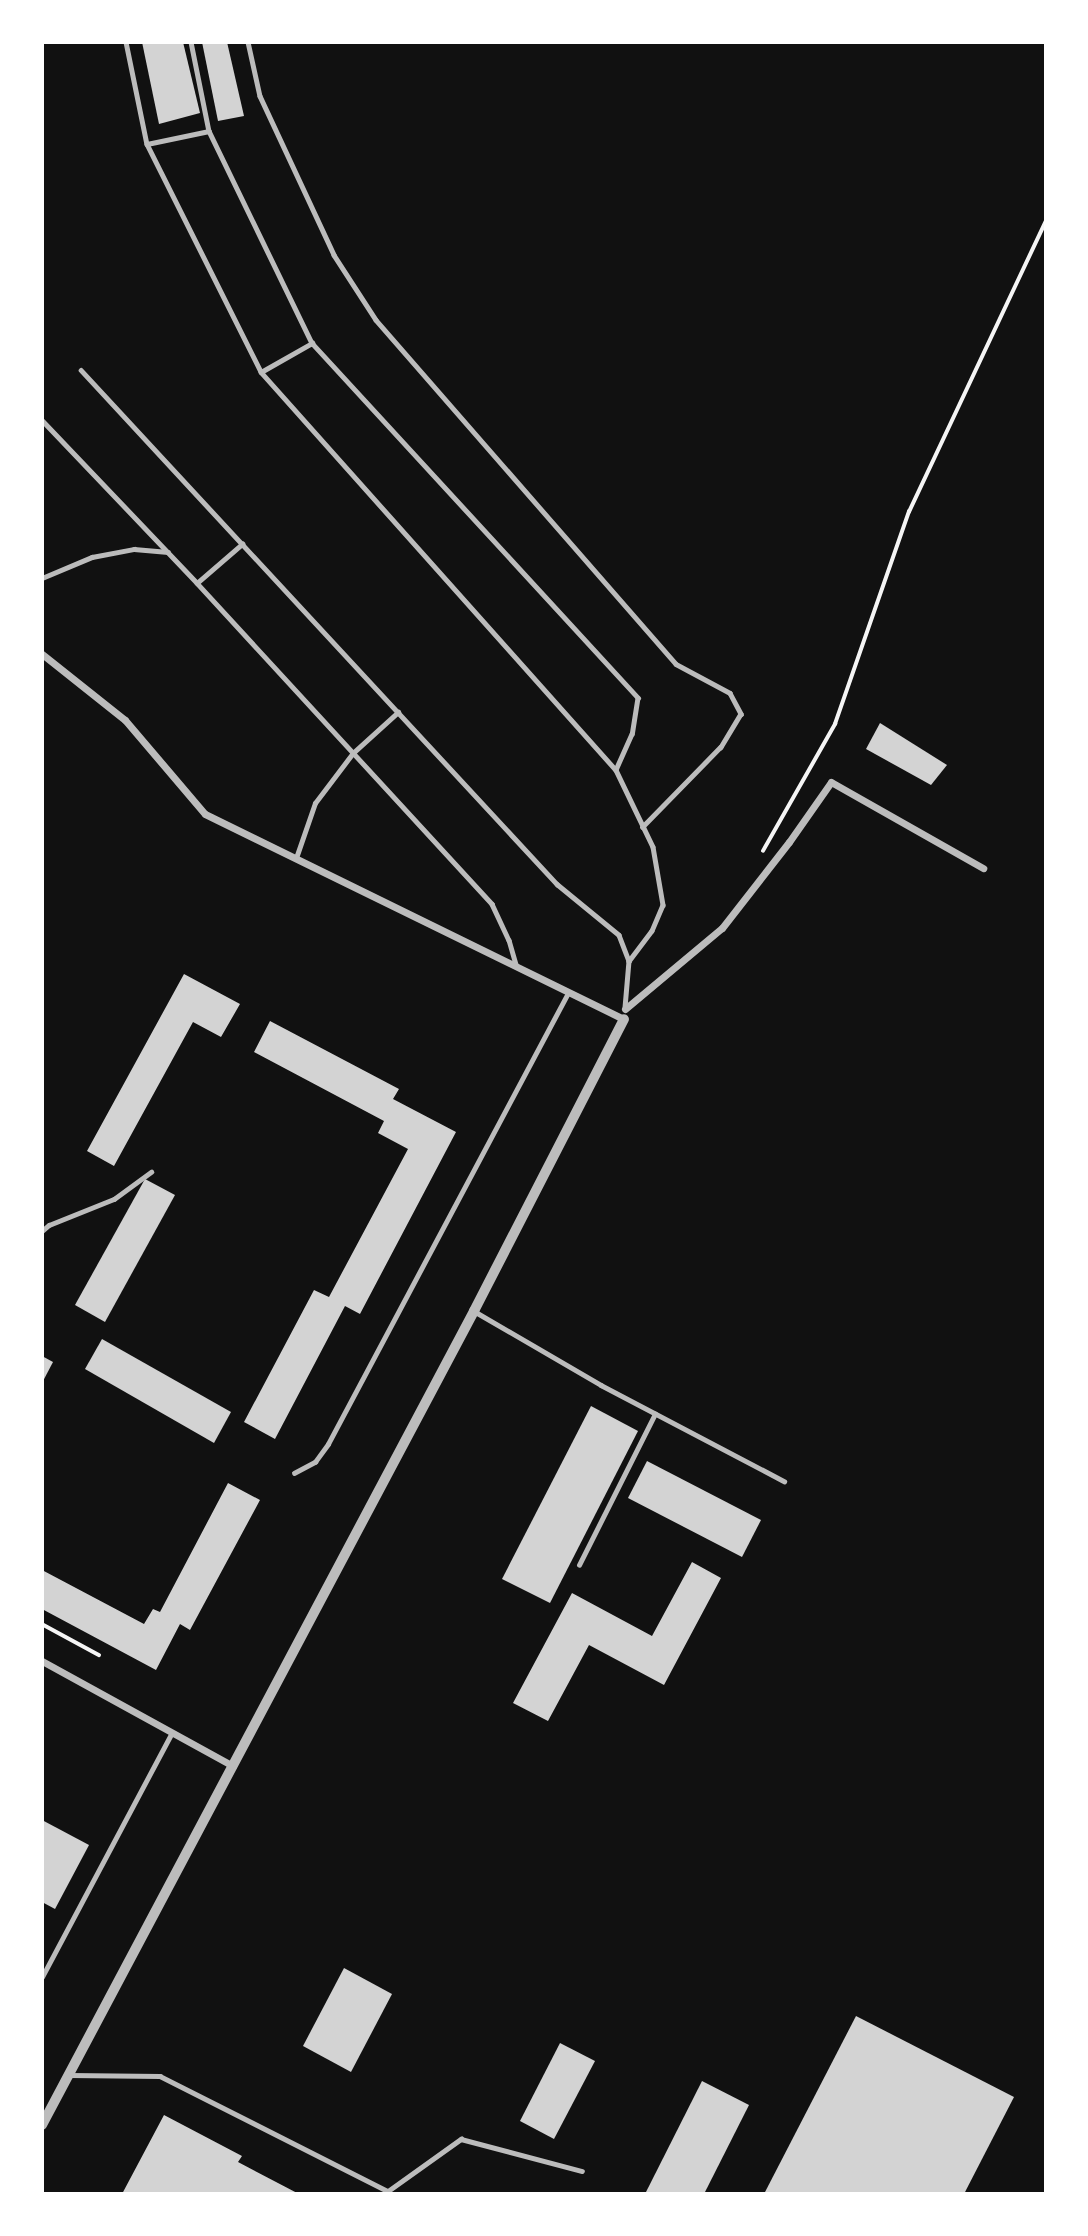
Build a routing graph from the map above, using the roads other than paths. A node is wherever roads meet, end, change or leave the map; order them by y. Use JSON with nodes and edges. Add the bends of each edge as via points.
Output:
{"nodes":[{"id":1,"x":127,"y":42,"type":"edge"},
{"id":2,"x":191,"y":42,"type":"edge"},
{"id":3,"x":248,"y":42,"type":"edge"},
{"id":4,"x":209,"y":131,"type":"junction"},
{"id":5,"x":147,"y":144,"type":"junction"},
{"id":6,"x":312,"y":343,"type":"junction"},
{"id":7,"x":81,"y":370,"type":"dead end"},
{"id":8,"x":261,"y":372,"type":"junction"},
{"id":9,"x":42,"y":420,"type":"edge"},
{"id":10,"x":242,"y":544,"type":"junction"},
{"id":11,"x":168,"y":552,"type":"junction"},
{"id":12,"x":42,"y":578,"type":"edge"},
{"id":13,"x":197,"y":583,"type":"junction"},
{"id":14,"x":42,"y":654,"type":"edge"},
{"id":15,"x":398,"y":712,"type":"junction"},
{"id":16,"x":353,"y":753,"type":"junction"},
{"id":17,"x":616,"y":770,"type":"junction"},
{"id":18,"x":643,"y":827,"type":"junction"},
{"id":19,"x":296,"y":858,"type":"junction"},
{"id":20,"x":983,"y":868,"type":"dead end"},
{"id":21,"x":629,"y":961,"type":"junction"},
{"id":22,"x":516,"y":966,"type":"junction"},
{"id":23,"x":569,"y":992,"type":"junction"},
{"id":24,"x":624,"y":1014,"type":"junction"},
{"id":25,"x":151,"y":1172,"type":"dead end"},
{"id":26,"x":42,"y":1231,"type":"edge"},
{"id":27,"x":474,"y":1311,"type":"junction"},
{"id":28,"x":655,"y":1413,"type":"junction"},
{"id":29,"x":294,"y":1473,"type":"dead end"},
{"id":30,"x":784,"y":1481,"type":"dead end"},
{"id":31,"x":579,"y":1565,"type":"dead end"},
{"id":32,"x":42,"y":1661,"type":"edge"},
{"id":33,"x":173,"y":1732,"type":"junction"},
{"id":34,"x":233,"y":1766,"type":"junction"},
{"id":35,"x":42,"y":1977,"type":"edge"},
{"id":36,"x":68,"y":2075,"type":"junction"},
{"id":37,"x":42,"y":2125,"type":"edge"},
{"id":38,"x":582,"y":2171,"type":"dead end"}],
"edges":[{"from":1,"to":5,"type":"lane"},
{"from":2,"to":4,"type":"lane"},
{"from":3,"to":18,"type":"lane","via":[[260,96],[334,255],[376,320],[676,664],[730,693],[741,714],[721,747]]},
{"from":4,"to":5,"type":"lane"},
{"from":4,"to":6,"type":"lane"},
{"from":5,"to":8,"type":"lane"},
{"from":6,"to":8,"type":"lane"},
{"from":6,"to":17,"type":"lane","via":[[638,698],[632,734]]},
{"from":7,"to":10,"type":"lane"},
{"from":8,"to":17,"type":"lane"},
{"from":9,"to":11,"type":"lane"},
{"from":10,"to":13,"type":"lane"},
{"from":10,"to":15,"type":"lane"},
{"from":11,"to":12,"type":"lane","via":[[134,549],[92,557]]},
{"from":11,"to":13,"type":"lane"},
{"from":13,"to":16,"type":"lane"},
{"from":14,"to":19,"type":"street","via":[[125,720],[205,814]]},
{"from":15,"to":16,"type":"lane"},
{"from":15,"to":21,"type":"lane","via":[[557,884],[619,935]]},
{"from":16,"to":19,"type":"lane","via":[[315,803]]},
{"from":16,"to":22,"type":"lane","via":[[492,905]]},
{"from":17,"to":18,"type":"lane"},
{"from":18,"to":21,"type":"lane","via":[[653,847],[663,905],[652,931]]},
{"from":19,"to":22,"type":"street"},
{"from":20,"to":24,"type":"street","via":[[831,782],[722,929]]},
{"from":21,"to":24,"type":"lane"},
{"from":22,"to":23,"type":"street"},
{"from":23,"to":24,"type":"street"},
{"from":23,"to":29,"type":"lane","via":[[328,1444],[315,1462]]},
{"from":24,"to":27,"type":"street"},
{"from":25,"to":26,"type":"lane","via":[[114,1199]]},
{"from":27,"to":28,"type":"lane"},
{"from":27,"to":34,"type":"street"},
{"from":28,"to":30,"type":"lane"},
{"from":28,"to":31,"type":"lane"},
{"from":32,"to":33,"type":"street"},
{"from":33,"to":34,"type":"street"},
{"from":33,"to":35,"type":"lane"},
{"from":34,"to":36,"type":"street"},
{"from":36,"to":37,"type":"street"},
{"from":36,"to":38,"type":"lane","via":[[160,2076],[388,2191],[461,2139]]}]}
